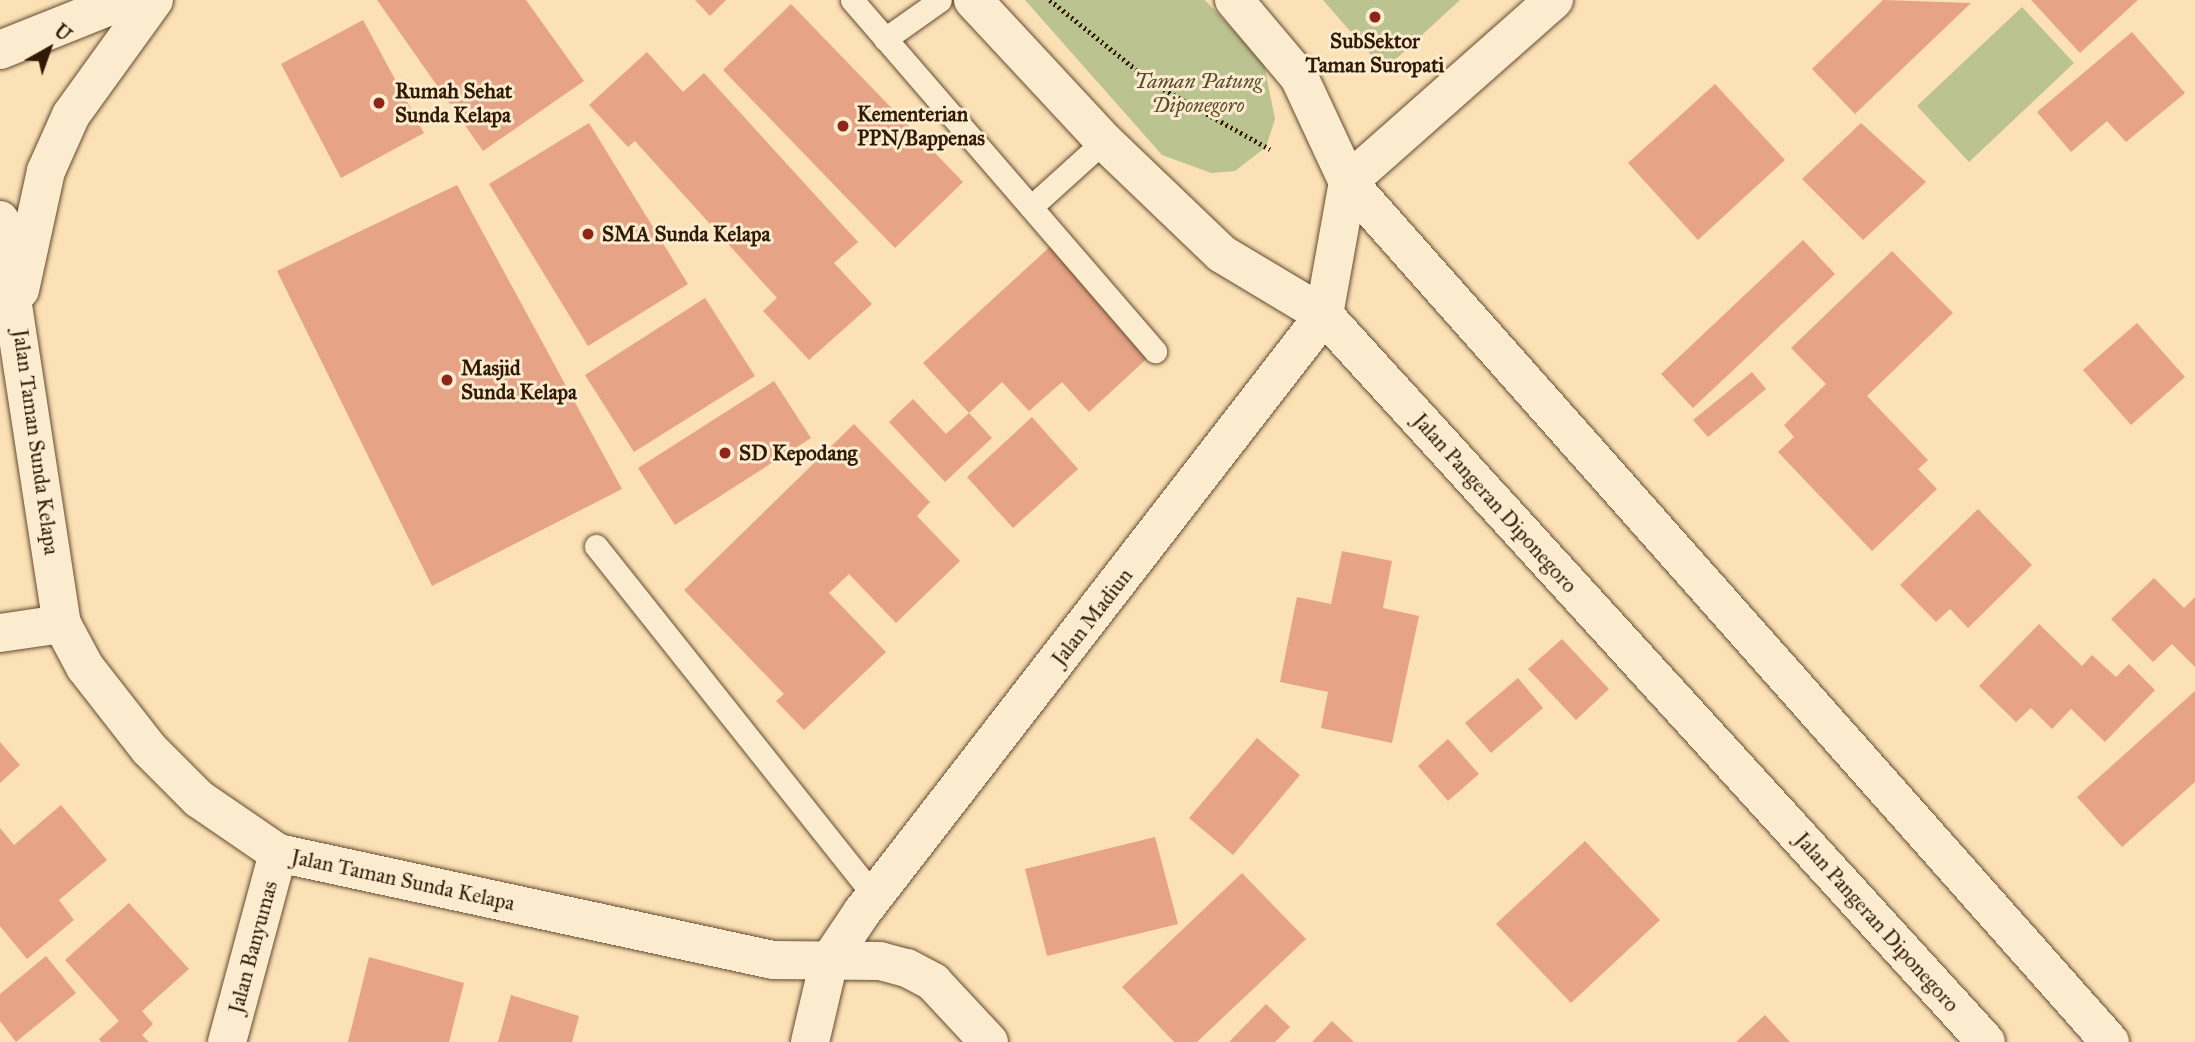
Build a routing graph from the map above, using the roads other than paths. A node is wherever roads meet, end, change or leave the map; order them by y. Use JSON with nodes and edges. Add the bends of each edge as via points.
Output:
{"nodes":[{"id":1,"x":125,"y":0,"type":"edge"},
{"id":2,"x":154,"y":0,"type":"edge"},
{"id":3,"x":852,"y":0,"type":"edge"},
{"id":4,"x":940,"y":0,"type":"edge"},
{"id":5,"x":973,"y":0,"type":"edge"},
{"id":6,"x":1234,"y":0,"type":"edge"},
{"id":7,"x":1554,"y":0,"type":"edge"},
{"id":8,"x":73,"y":9,"type":"edge"},
{"id":9,"x":886,"y":39,"type":"junction"},
{"id":10,"x":0,"y":50,"type":"edge"},
{"id":11,"x":1104,"y":141,"type":"junction"},
{"id":12,"x":1348,"y":182,"type":"junction"},
{"id":13,"x":1031,"y":207,"type":"junction"},
{"id":14,"x":0,"y":220,"type":"edge"},
{"id":15,"x":17,"y":306,"type":"junction"},
{"id":16,"x":1324,"y":315,"type":"junction"},
{"id":17,"x":1155,"y":351,"type":"dead end"},
{"id":18,"x":596,"y":546,"type":"dead end"},
{"id":19,"x":62,"y":624,"type":"junction"},
{"id":20,"x":0,"y":633,"type":"edge"},
{"id":21,"x":278,"y":853,"type":"junction"},
{"id":22,"x":874,"y":895,"type":"junction"},
{"id":23,"x":829,"y":961,"type":"junction"},
{"id":24,"x":227,"y":1042,"type":"edge"},
{"id":25,"x":810,"y":1042,"type":"edge"},
{"id":26,"x":989,"y":1042,"type":"edge"},
{"id":27,"x":1986,"y":1042,"type":"edge"},
{"id":28,"x":2110,"y":1042,"type":"edge"}],
"edges":[{"from":1,"to":8,"type":"street"},
{"from":2,"to":15,"type":"street","via":[[71,115],[56,148],[46,171]]},
{"from":3,"to":9,"type":"lane"},
{"from":4,"to":9,"type":"lane"},
{"from":5,"to":11,"type":"street","name":"Jalan Pangeran Diponegoro"},
{"from":6,"to":12,"type":"street","via":[[1299,78]]},
{"from":7,"to":12,"type":"street"},
{"from":8,"to":10,"type":"street"},
{"from":9,"to":13,"type":"lane"},
{"from":11,"to":13,"type":"lane"},
{"from":11,"to":16,"type":"street","name":"Jalan Pangeran Diponegoro","via":[[1222,254]]},
{"from":12,"to":16,"type":"street","name":"Jalan Madiun"},
{"from":12,"to":28,"type":"street"},
{"from":13,"to":17,"type":"lane"},
{"from":14,"to":15,"type":"street","name":"Jalan Taman Sunda Kelapa"},
{"from":15,"to":19,"type":"street","name":"Jalan Taman Sunda Kelapa"},
{"from":16,"to":22,"type":"street","name":"Jalan Madiun"},
{"from":16,"to":27,"type":"street","name":"Jalan Pangeran Diponegoro"},
{"from":18,"to":22,"type":"lane"},
{"from":19,"to":20,"type":"street"},
{"from":19,"to":21,"type":"street","name":"Jalan Taman Sunda Kelapa","via":[[85,667],[149,749],[199,799]]},
{"from":21,"to":23,"type":"street","name":"Jalan Taman Sunda Kelapa","via":[[773,960]]},
{"from":21,"to":24,"type":"street","name":"Jalan Banyumas"},
{"from":22,"to":23,"type":"street","name":"Jalan Madiun"},
{"from":23,"to":25,"type":"street","name":"Jalan Madiun"},
{"from":23,"to":26,"type":"street","name":"Jalan Taman Sunda Kelapa","via":[[880,961],[907,968],[933,982]]}]}
